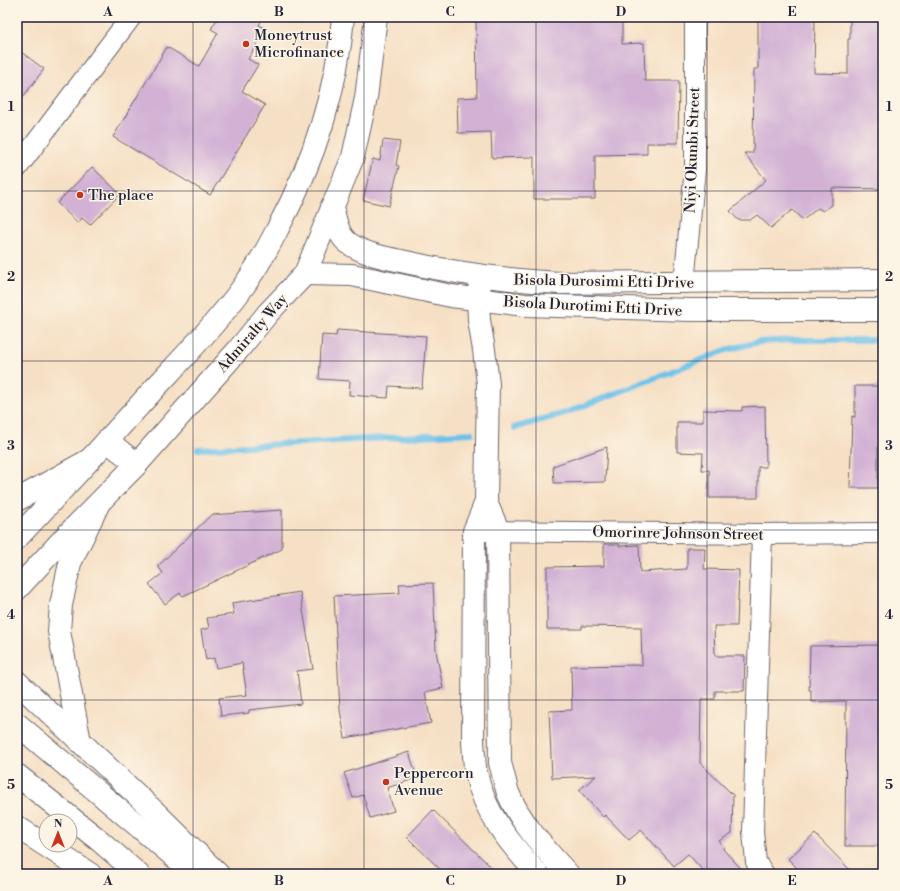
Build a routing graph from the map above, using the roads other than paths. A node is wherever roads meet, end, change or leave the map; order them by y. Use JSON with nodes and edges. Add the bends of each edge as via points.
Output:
{"nodes":[{"id":1,"x":131,"y":17,"type":"edge"},
{"id":2,"x":344,"y":17,"type":"edge"},
{"id":3,"x":376,"y":17,"type":"edge"},
{"id":4,"x":695,"y":17,"type":"edge"},
{"id":5,"x":17,"y":168,"type":"edge"},
{"id":6,"x":332,"y":206,"type":"junction"},
{"id":7,"x":305,"y":274,"type":"junction"},
{"id":8,"x":481,"y":276,"type":"junction"},
{"id":9,"x":883,"y":280,"type":"edge"},
{"id":10,"x":684,"y":283,"type":"junction"},
{"id":11,"x":478,"y":299,"type":"junction"},
{"id":12,"x":883,"y":310,"type":"edge"},
{"id":13,"x":107,"y":441,"type":"junction"},
{"id":14,"x":89,"y":460,"type":"junction"},
{"id":15,"x":137,"y":464,"type":"junction"},
{"id":16,"x":17,"y":500,"type":"edge"},
{"id":17,"x":486,"y":502,"type":"junction"},
{"id":18,"x":98,"y":505,"type":"junction"},
{"id":19,"x":498,"y":530,"type":"junction"},
{"id":20,"x":474,"y":531,"type":"junction"},
{"id":21,"x":883,"y":533,"type":"edge"},
{"id":22,"x":762,"y":534,"type":"junction"},
{"id":23,"x":17,"y":538,"type":"edge"},
{"id":24,"x":17,"y":589,"type":"edge"},
{"id":25,"x":17,"y":682,"type":"edge"},
{"id":26,"x":17,"y":724,"type":"edge"},
{"id":27,"x":80,"y":742,"type":"junction"},
{"id":28,"x":17,"y":775,"type":"edge"},
{"id":29,"x":17,"y":827,"type":"edge"},
{"id":30,"x":90,"y":874,"type":"edge"},
{"id":31,"x":138,"y":874,"type":"edge"},
{"id":32,"x":195,"y":874,"type":"edge"},
{"id":33,"x":218,"y":874,"type":"edge"},
{"id":34,"x":538,"y":874,"type":"edge"},
{"id":35,"x":568,"y":874,"type":"edge"},
{"id":36,"x":764,"y":874,"type":"edge"}],
"edges":[{"from":1,"to":5,"type":"street"},
{"from":2,"to":13,"type":"main road","via":[[335,76],[324,122],[290,207],[265,254],[238,294],[204,335]]},
{"from":3,"to":6,"type":"main road","name":"Admiralty Way","via":[[366,98],[353,157]]},
{"from":4,"to":10,"type":"street","name":"Niyi Okunbi Street","via":[[695,169]]},
{"from":6,"to":7,"type":"main road","name":"Admiralty Way"},
{"from":6,"to":8,"type":"main road","name":"Bisola Durosimi Etti Drive","via":[[338,228],[346,241],[366,253]]},
{"from":7,"to":11,"type":"main road","name":"Bisola Durotimi Etti Drive","via":[[352,275],[451,296]]},
{"from":7,"to":15,"type":"main road","name":"Admiralty Way"},
{"from":8,"to":10,"type":"main road","name":"Bisola Durosimi Etti Drive","via":[[559,283]]},
{"from":8,"to":11,"type":"main road"},
{"from":9,"to":10,"type":"main road","name":"Bisola Durosimi Etti Drive"},
{"from":11,"to":12,"type":"main road","name":"Bisola Durotimi Etti Drive","via":[[525,305],[683,310]]},
{"from":11,"to":17,"type":"main road","via":[[488,384]]},
{"from":13,"to":14,"type":"main road"},
{"from":13,"to":15,"type":"main road"},
{"from":14,"to":16,"type":"main road"},
{"from":14,"to":23,"type":"main road"},
{"from":15,"to":18,"type":"main road","name":"Admiralty Way"},
{"from":17,"to":19,"type":"main road"},
{"from":17,"to":20,"type":"main road"},
{"from":18,"to":24,"type":"main road","name":"Admiralty Way"},
{"from":18,"to":27,"type":"main road","via":[[70,563],[58,630]]},
{"from":19,"to":20,"type":"street","name":"Omorinre Johnson Street"},
{"from":19,"to":22,"type":"street","name":"Omorinre Johnson Street"},
{"from":19,"to":35,"type":"main road","via":[[500,763],[508,793],[523,822]]},
{"from":20,"to":34,"type":"main road","via":[[473,742],[476,773],[487,806],[500,828]]},
{"from":21,"to":22,"type":"street","name":"Omorinre Johnson Street"},
{"from":22,"to":36,"type":"street","via":[[753,832],[756,862]]},
{"from":25,"to":27,"type":"main road"},
{"from":26,"to":32,"type":"main road"},
{"from":27,"to":33,"type":"main road"},
{"from":28,"to":31,"type":"main road"},
{"from":29,"to":30,"type":"main road"}]}
